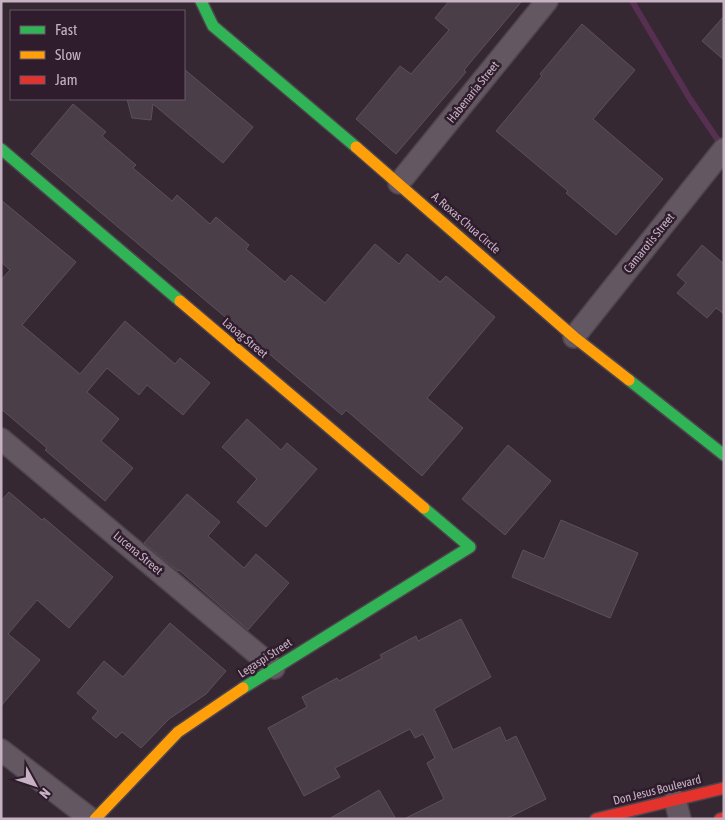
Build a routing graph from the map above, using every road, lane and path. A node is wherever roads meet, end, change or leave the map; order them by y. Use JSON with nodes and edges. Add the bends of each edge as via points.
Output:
{"nodes":[{"id":1,"x":201,"y":1,"type":"edge"},
{"id":2,"x":547,"y":1,"type":"edge"},
{"id":3,"x":1,"y":149,"type":"edge"},
{"id":4,"x":724,"y":149,"type":"edge"},
{"id":5,"x":399,"y":183,"type":"junction"},
{"id":6,"x":574,"y":336,"type":"junction"},
{"id":7,"x":1,"y":439,"type":"edge"},
{"id":8,"x":724,"y":455,"type":"edge"},
{"id":9,"x":470,"y":547,"type":"joint"},
{"id":10,"x":274,"y":668,"type":"junction"},
{"id":11,"x":1,"y":750,"type":"edge"},
{"id":12,"x":724,"y":788,"type":"edge"},
{"id":13,"x":678,"y":810,"type":"edge"},
{"id":14,"x":91,"y":819,"type":"edge"},
{"id":15,"x":95,"y":819,"type":"edge"},
{"id":16,"x":596,"y":819,"type":"edge"}],
"edges":[{"from":1,"to":5,"type":"street","name":"A. Roxas Chua Circle","via":[[214,26]]},
{"from":2,"to":5,"type":"street","name":"Habenaria Street"},
{"from":3,"to":9,"type":"street","name":"Laoag Street"},
{"from":4,"to":6,"type":"street","name":"Camarotis Street"},
{"from":5,"to":6,"type":"street","name":"A. Roxas Chua Circle"},
{"from":6,"to":8,"type":"street","name":"A. Roxas Chua Circle"},
{"from":7,"to":10,"type":"street","name":"Lucena Street"},
{"from":9,"to":10,"type":"street","name":"Legaspi Street"},
{"from":10,"to":15,"type":"street","name":"Legaspi Street","via":[[178,732]]},
{"from":11,"to":14,"type":"street"},
{"from":12,"to":13,"type":"street","name":"Don Jesus Boulevard"},
{"from":13,"to":16,"type":"street","name":"Don Jesus Boulevard"}]}
